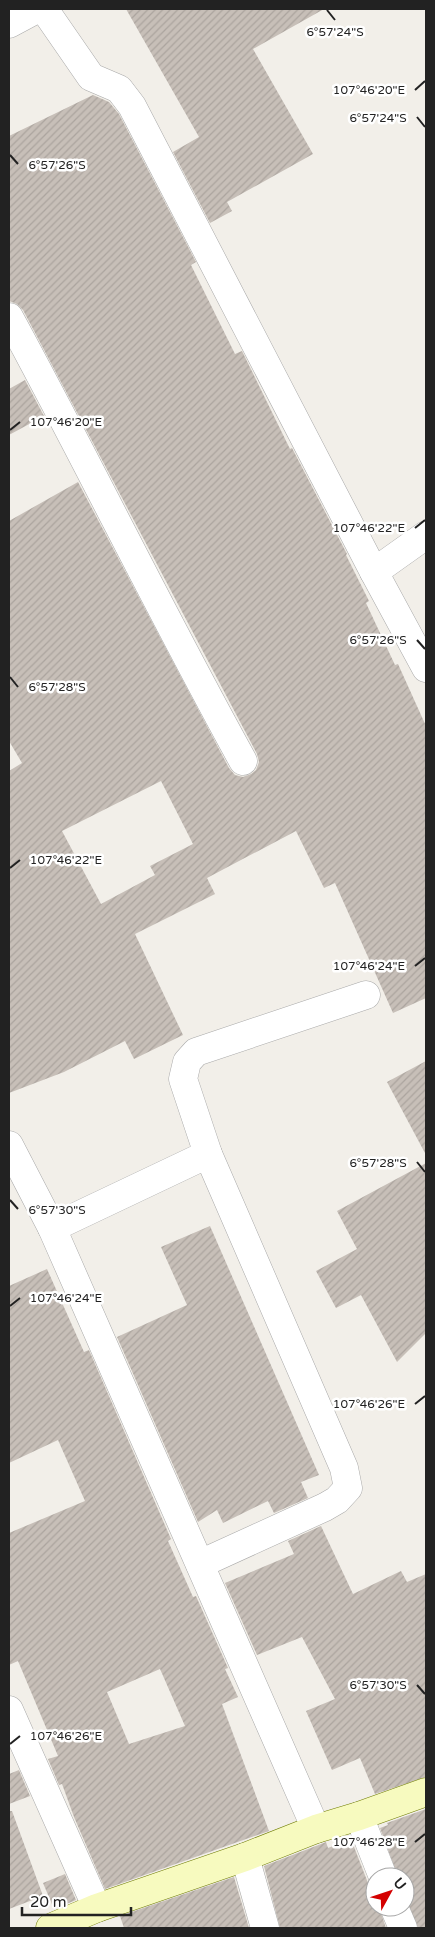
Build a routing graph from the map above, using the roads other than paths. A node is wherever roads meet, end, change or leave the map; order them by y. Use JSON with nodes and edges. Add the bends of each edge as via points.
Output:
{"nodes":[{"id":1,"x":37,"y":9,"type":"edge"},
{"id":2,"x":44,"y":9,"type":"edge"},
{"id":3,"x":9,"y":24,"type":"edge"},
{"id":4,"x":9,"y":317,"type":"edge"},
{"id":5,"x":426,"y":535,"type":"edge"},
{"id":6,"x":374,"y":572,"type":"junction"},
{"id":7,"x":426,"y":668,"type":"edge"},
{"id":8,"x":243,"y":761,"type":"dead end"},
{"id":9,"x":366,"y":995,"type":"dead end"},
{"id":10,"x":9,"y":1145,"type":"edge"},
{"id":11,"x":208,"y":1154,"type":"junction"},
{"id":12,"x":52,"y":1228,"type":"junction"},
{"id":13,"x":200,"y":1564,"type":"junction"},
{"id":14,"x":9,"y":1710,"type":"edge"},
{"id":15,"x":426,"y":1792,"type":"edge"},
{"id":16,"x":359,"y":1816,"type":"junction"},
{"id":17,"x":316,"y":1829,"type":"junction"},
{"id":18,"x":245,"y":1857,"type":"junction"},
{"id":19,"x":379,"y":1867,"type":"edge"},
{"id":20,"x":97,"y":1908,"type":"junction"},
{"id":21,"x":50,"y":1928,"type":"edge"},
{"id":22,"x":266,"y":1928,"type":"edge"}],
"edges":[{"from":1,"to":3,"type":"street"},
{"from":2,"to":6,"type":"street","via":[[91,77],[119,89],[132,106]]},
{"from":4,"to":8,"type":"street"},
{"from":5,"to":6,"type":"street"},
{"from":6,"to":7,"type":"street"},
{"from":9,"to":11,"type":"street","via":[[196,1052],[187,1062],[183,1079]]},
{"from":10,"to":12,"type":"street"},
{"from":11,"to":12,"type":"street"},
{"from":11,"to":13,"type":"street","via":[[344,1468],[348,1488],[325,1507]]},
{"from":12,"to":13,"type":"street"},
{"from":13,"to":17,"type":"street"},
{"from":14,"to":20,"type":"street"},
{"from":15,"to":16,"type":"street"},
{"from":16,"to":17,"type":"street"},
{"from":16,"to":19,"type":"street"},
{"from":17,"to":18,"type":"street"},
{"from":18,"to":20,"type":"street"},
{"from":18,"to":22,"type":"street"},
{"from":20,"to":21,"type":"street"}]}
